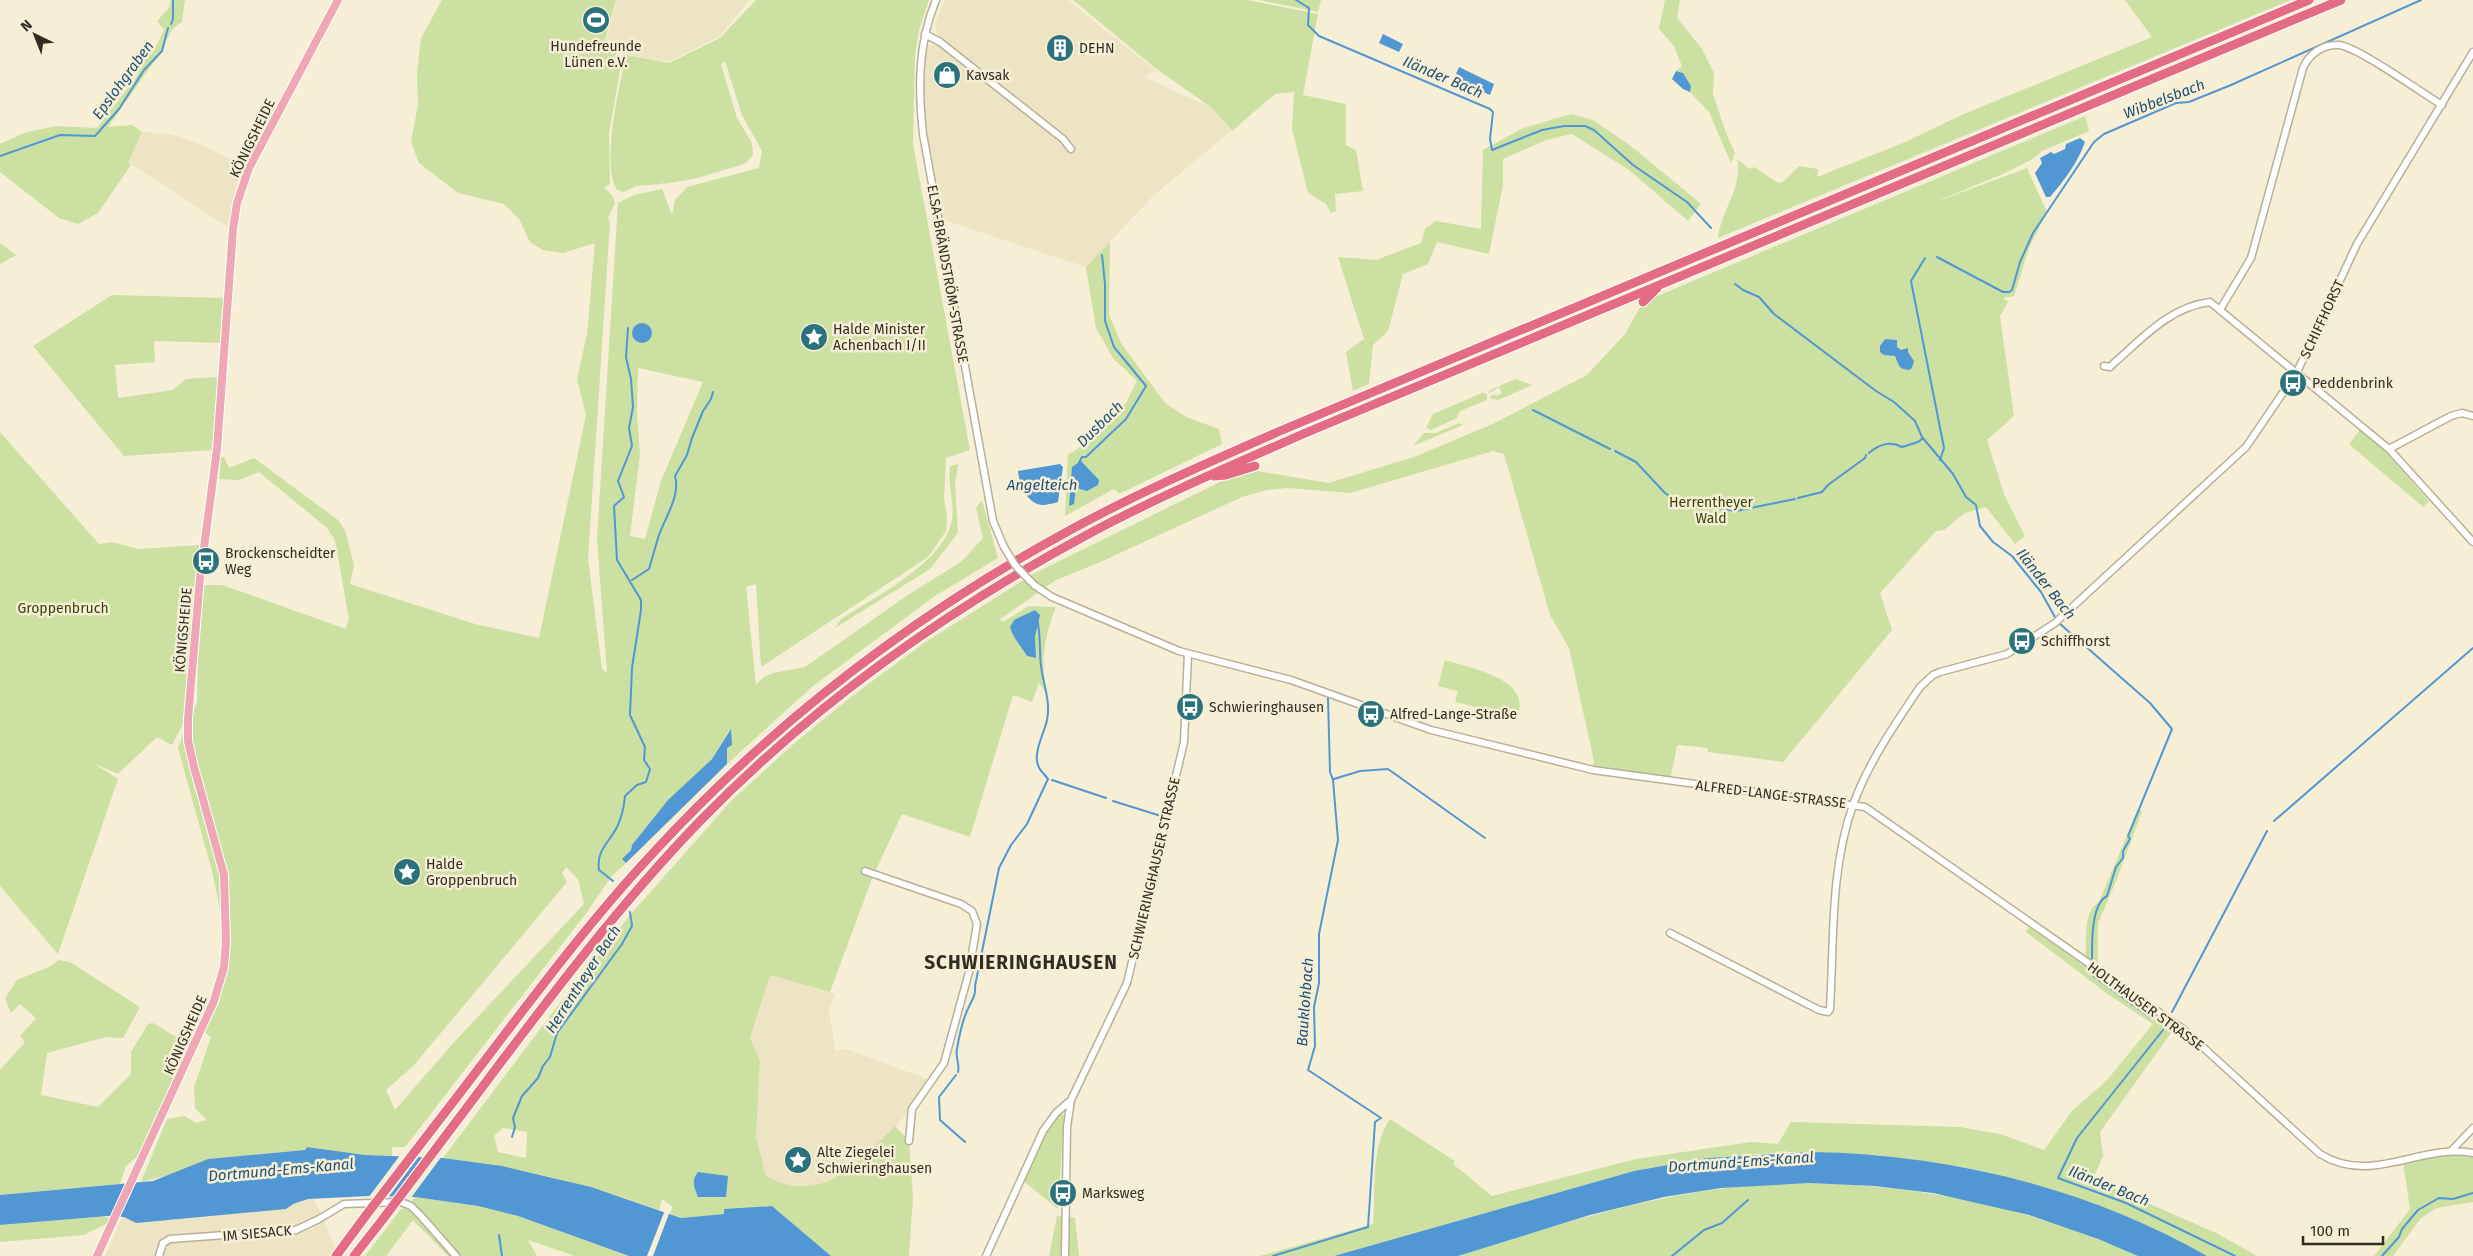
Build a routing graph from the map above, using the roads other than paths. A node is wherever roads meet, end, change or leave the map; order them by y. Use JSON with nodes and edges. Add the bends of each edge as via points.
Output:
{"nodes":[{"id":1,"x":338,"y":0,"type":"edge"},
{"id":2,"x":936,"y":0,"type":"edge"},
{"id":3,"x":2309,"y":0,"type":"edge"},
{"id":4,"x":2341,"y":0,"type":"edge"},
{"id":5,"x":925,"y":34,"type":"junction"},
{"id":6,"x":2473,"y":52,"type":"edge"},
{"id":7,"x":2442,"y":105,"type":"junction"},
{"id":8,"x":1071,"y":149,"type":"dead end"},
{"id":9,"x":1659,"y":285,"type":"junction"},
{"id":10,"x":1643,"y":302,"type":"dead end"},
{"id":11,"x":2221,"y":308,"type":"junction"},
{"id":12,"x":2104,"y":366,"type":"dead end"},
{"id":13,"x":2297,"y":372,"type":"junction"},
{"id":14,"x":2473,"y":416,"type":"edge"},
{"id":15,"x":2389,"y":449,"type":"junction"},
{"id":16,"x":1255,"y":466,"type":"dead end"},
{"id":17,"x":1206,"y":477,"type":"junction"},
{"id":18,"x":2473,"y":542,"type":"edge"},
{"id":19,"x":1034,"y":585,"type":"joint"},
{"id":20,"x":1188,"y":654,"type":"junction"},
{"id":21,"x":1853,"y":804,"type":"junction"},
{"id":22,"x":865,"y":871,"type":"dead end"},
{"id":23,"x":1670,"y":933,"type":"dead end"},
{"id":24,"x":1071,"y":1100,"type":"junction"},
{"id":25,"x":2473,"y":1128,"type":"edge"},
{"id":26,"x":909,"y":1141,"type":"dead end"},
{"id":27,"x":2452,"y":1150,"type":"junction"},
{"id":28,"x":2473,"y":1153,"type":"edge"},
{"id":29,"x":97,"y":1256,"type":"edge"},
{"id":30,"x":159,"y":1256,"type":"edge"},
{"id":31,"x":336,"y":1256,"type":"edge"},
{"id":32,"x":354,"y":1256,"type":"edge"},
{"id":33,"x":456,"y":1256,"type":"edge"},
{"id":34,"x":986,"y":1256,"type":"edge"},
{"id":35,"x":1065,"y":1256,"type":"edge"}],
"edges":[{"from":1,"to":29,"type":"main road","name":"KÖNIGSHEIDE","via":[[255,154],[243,180],[236,212],[218,440],[200,578],[188,719],[188,741],[224,875],[224,968],[214,1001]]},
{"from":2,"to":5,"type":"street","name":"ELSA-BRÄNDSTRÖM-STRASSE"},
{"from":3,"to":31,"type":"highway","bridge":true,"via":[[1280,431],[1113,508],[1004,568],[940,608],[841,680],[785,726],[654,851],[590,925]]},
{"from":4,"to":9,"type":"highway"},
{"from":5,"to":8,"type":"street","via":[[940,42],[1063,139]]},
{"from":5,"to":19,"type":"street","name":"ELSA-BRÄNDSTRÖM-STRASSE","bridge":true,"via":[[919,86],[923,134],[993,521],[1015,565]]},
{"from":6,"to":7,"type":"street","name":"SCHIFFHORST"},
{"from":7,"to":11,"type":"street","via":[[2346,46],[2326,46],[2312,54],[2303,68],[2251,258]]},
{"from":7,"to":13,"type":"street","name":"SCHIFFHORST","via":[[2357,244]]},
{"from":9,"to":10,"type":"highway"},
{"from":9,"to":17,"type":"highway"},
{"from":11,"to":12,"type":"street","via":[[2210,302],[2172,314],[2110,367]]},
{"from":11,"to":13,"type":"street"},
{"from":13,"to":15,"type":"street"},
{"from":13,"to":21,"type":"street","name":"SCHIFFHORST","via":[[2246,447],[2058,621],[2007,654],[1940,672],[1926,680],[1875,758]]},
{"from":14,"to":15,"type":"street","via":[[2462,413],[2451,416]]},
{"from":15,"to":18,"type":"street"},
{"from":16,"to":17,"type":"highway"},
{"from":17,"to":32,"type":"highway","bridge":true,"via":[[1096,530],[980,597],[885,662],[793,735],[704,818],[612,919]]},
{"from":19,"to":20,"type":"street","name":"ALFRED-LANGE-STRASSE","via":[[1059,600]]},
{"from":20,"to":21,"type":"street","name":"ALFRED-LANGE-STRASSE","via":[[1291,680],[1431,730],[1593,770]]},
{"from":20,"to":24,"type":"street","name":"SCHWIERINGHAUSER STRASSE","via":[[1184,742],[1127,983]]},
{"from":21,"to":23,"type":"street","name":"ALFRED-LANGE-STRASSE","via":[[1840,860],[1828,1012]]},
{"from":21,"to":27,"type":"street","name":"HOLTHAUSER STRASSE","via":[[1873,813],[2184,1029],[2320,1154],[2345,1166],[2370,1166]]},
{"from":22,"to":26,"type":"street","via":[[961,904],[972,911],[977,924],[969,972],[944,1063],[912,1109]]},
{"from":24,"to":34,"type":"street","name":"SCHWIERINGHAUSER STRASSE","via":[[1056,1112],[1043,1131]]},
{"from":24,"to":35,"type":"street","via":[[1067,1128]]},
{"from":25,"to":27,"type":"street"},
{"from":27,"to":28,"type":"street","name":"HOLTHAUSER STRASSE"},
{"from":30,"to":33,"type":"street","name":"IM SIESACK","via":[[163,1243],[170,1239],[296,1230],[344,1204],[381,1202],[401,1202],[411,1206]]}]}
